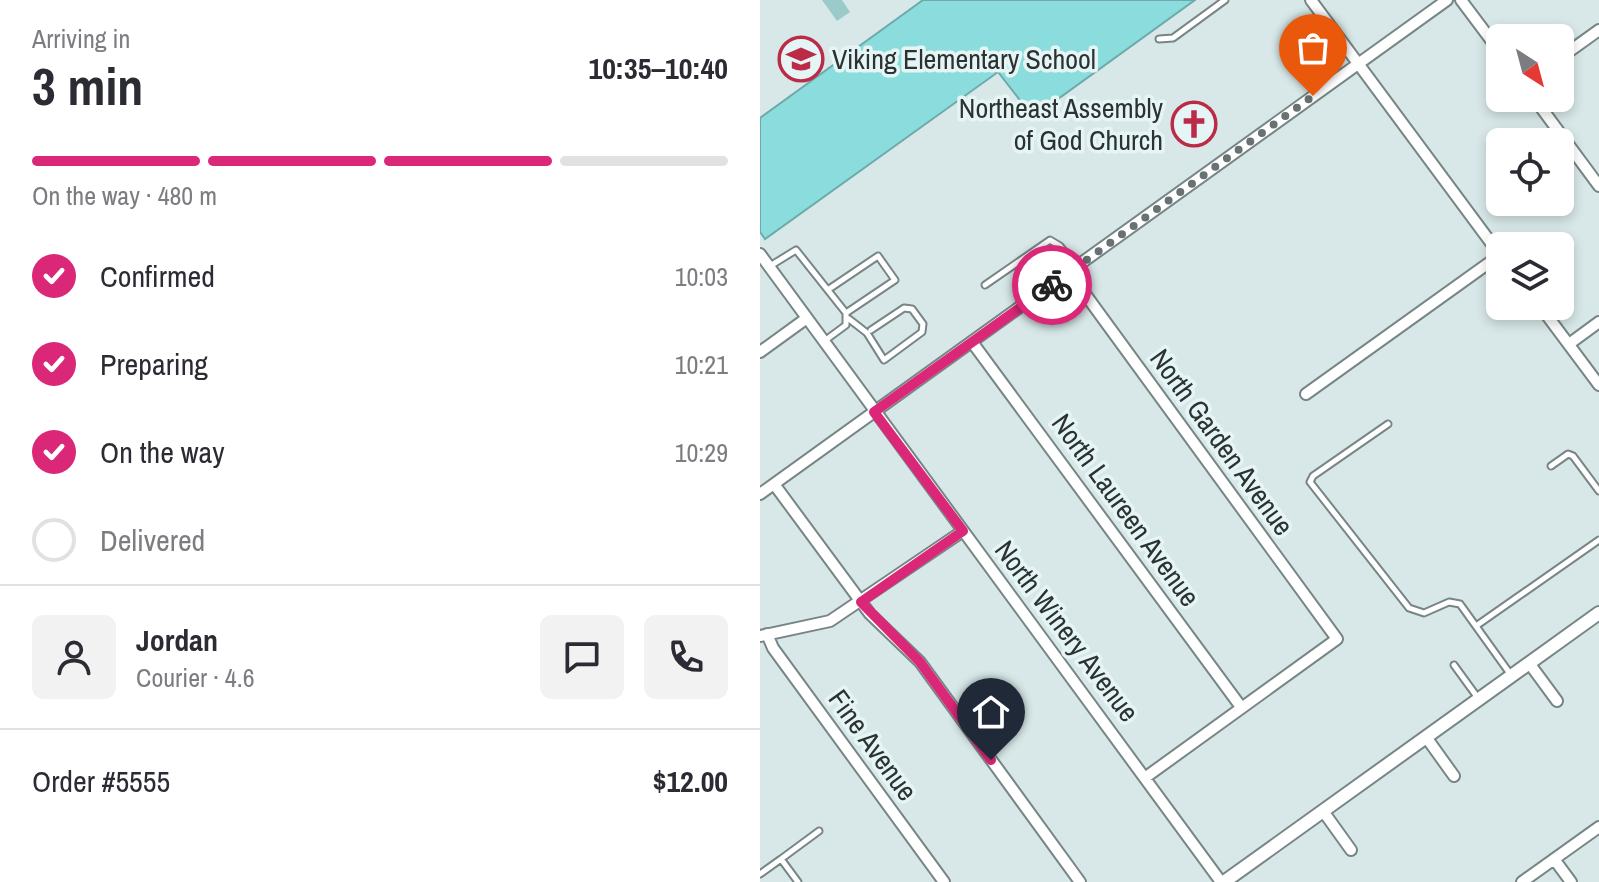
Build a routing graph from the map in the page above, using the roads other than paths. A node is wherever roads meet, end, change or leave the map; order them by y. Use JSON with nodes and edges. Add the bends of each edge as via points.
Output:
{"nodes":[{"id":1,"x":1225,"y":0,"type":"edge"},
{"id":2,"x":1311,"y":0,"type":"edge"},
{"id":3,"x":1447,"y":0,"type":"edge"},
{"id":4,"x":1461,"y":0,"type":"edge"},
{"id":5,"x":1599,"y":30,"type":"edge"},
{"id":6,"x":1486,"y":33,"type":"edge"},
{"id":7,"x":1159,"y":39,"type":"dead end"},
{"id":8,"x":1574,"y":48,"type":"edge"},
{"id":9,"x":1359,"y":64,"type":"junction"},
{"id":10,"x":1545,"y":112,"type":"edge"},
{"id":11,"x":1598,"y":183,"type":"edge"},
{"id":12,"x":1486,"y":236,"type":"edge"},
{"id":13,"x":760,"y":254,"type":"edge"},
{"id":14,"x":1486,"y":265,"type":"edge"},
{"id":15,"x":769,"y":267,"type":"junction"},
{"id":16,"x":1073,"y":270,"type":"junction"},
{"id":17,"x":985,"y":285,"type":"dead end"},
{"id":18,"x":829,"y":289,"type":"junction"},
{"id":19,"x":848,"y":316,"type":"junction"},
{"id":20,"x":807,"y":318,"type":"junction"},
{"id":21,"x":1551,"y":320,"type":"edge"},
{"id":22,"x":1599,"y":322,"type":"edge"},
{"id":23,"x":871,"y":330,"type":"dead end"},
{"id":24,"x":972,"y":342,"type":"junction"},
{"id":25,"x":822,"y":343,"type":"junction"},
{"id":26,"x":1569,"y":344,"type":"junction"},
{"id":27,"x":760,"y":352,"type":"edge"},
{"id":28,"x":1599,"y":385,"type":"edge"},
{"id":29,"x":1306,"y":394,"type":"dead end"},
{"id":30,"x":874,"y":412,"type":"junction"},
{"id":31,"x":1388,"y":424,"type":"dead end"},
{"id":32,"x":1551,"y":466,"type":"dead end"},
{"id":33,"x":774,"y":484,"type":"junction"},
{"id":34,"x":1599,"y":491,"type":"edge"},
{"id":35,"x":760,"y":494,"type":"edge"},
{"id":36,"x":963,"y":531,"type":"junction"},
{"id":37,"x":1599,"y":540,"type":"edge"},
{"id":38,"x":861,"y":602,"type":"junction"},
{"id":39,"x":1598,"y":617,"type":"edge"},
{"id":40,"x":1476,"y":626,"type":"junction"},
{"id":41,"x":764,"y":635,"type":"edge"},
{"id":42,"x":1529,"y":663,"type":"junction"},
{"id":43,"x":1454,"y":665,"type":"dead end"},
{"id":44,"x":1512,"y":676,"type":"junction"},
{"id":45,"x":1479,"y":699,"type":"junction"},
{"id":46,"x":1557,"y":701,"type":"dead end"},
{"id":47,"x":1241,"y":707,"type":"junction"},
{"id":48,"x":1426,"y":737,"type":"junction"},
{"id":49,"x":1454,"y":776,"type":"dead end"},
{"id":50,"x":1146,"y":777,"type":"junction"},
{"id":51,"x":1323,"y":811,"type":"junction"},
{"id":52,"x":1599,"y":827,"type":"edge"},
{"id":53,"x":819,"y":831,"type":"dead end"},
{"id":54,"x":1351,"y":850,"type":"dead end"},
{"id":55,"x":781,"y":859,"type":"junction"},
{"id":56,"x":1554,"y":859,"type":"junction"},
{"id":57,"x":760,"y":874,"type":"edge"},
{"id":58,"x":798,"y":882,"type":"edge"},
{"id":59,"x":944,"y":882,"type":"edge"},
{"id":60,"x":1080,"y":882,"type":"edge"},
{"id":61,"x":1223,"y":882,"type":"edge"},
{"id":62,"x":1522,"y":882,"type":"edge"},
{"id":63,"x":1571,"y":882,"type":"edge"}],
"edges":[{"from":1,"to":7,"type":"lane","via":[[1173,38]]},
{"from":2,"to":9,"type":"street"},
{"from":3,"to":9,"type":"street"},
{"from":4,"to":6,"type":"street"},
{"from":5,"to":8,"type":"street"},
{"from":9,"to":12,"type":"street"},
{"from":9,"to":16,"type":"street"},
{"from":10,"to":11,"type":"street"},
{"from":13,"to":15,"type":"street","name":"North Winery Avenue"},
{"from":14,"to":29,"type":"street"},
{"from":15,"to":18,"type":"lane","via":[[796,250]]},
{"from":15,"to":20,"type":"street","name":"North Winery Avenue"},
{"from":16,"to":17,"type":"lane","via":[[1060,246],[1050,240]]},
{"from":16,"to":24,"type":"street"},
{"from":16,"to":47,"type":"street","name":"North Garden Avenue","via":[[1337,639]]},
{"from":18,"to":19,"type":"lane"},
{"from":18,"to":19,"type":"lane","via":[[878,256],[895,280]]},
{"from":19,"to":23,"type":"lane","via":[[884,360],[922,332],[923,324],[912,309],[904,308]]},
{"from":19,"to":25,"type":"lane"},
{"from":20,"to":25,"type":"street","name":"North Winery Avenue"},
{"from":20,"to":27,"type":"street"},
{"from":21,"to":26,"type":"street"},
{"from":22,"to":26,"type":"street"},
{"from":24,"to":30,"type":"street"},
{"from":24,"to":47,"type":"street","name":"North Laureen Avenue"},
{"from":25,"to":30,"type":"street","name":"North Winery Avenue"},
{"from":26,"to":28,"type":"street"},
{"from":30,"to":33,"type":"street"},
{"from":30,"to":36,"type":"street","name":"North Winery Avenue"},
{"from":31,"to":40,"type":"lane","via":[[1310,482],[1409,608],[1424,613],[1455,602]]},
{"from":32,"to":34,"type":"lane","via":[[1573,456]]},
{"from":33,"to":35,"type":"street"},
{"from":33,"to":38,"type":"street"},
{"from":36,"to":38,"type":"street"},
{"from":36,"to":50,"type":"street","name":"North Winery Avenue"},
{"from":37,"to":40,"type":"lane"},
{"from":38,"to":41,"type":"street","via":[[830,621]]},
{"from":38,"to":60,"type":"street","via":[[920,662]]},
{"from":39,"to":42,"type":"street"},
{"from":40,"to":44,"type":"lane"},
{"from":41,"to":59,"type":"street","name":"Fine Avenue"},
{"from":42,"to":44,"type":"street"},
{"from":42,"to":46,"type":"street"},
{"from":43,"to":45,"type":"lane"},
{"from":44,"to":45,"type":"street"},
{"from":45,"to":48,"type":"street"},
{"from":47,"to":50,"type":"street"},
{"from":48,"to":49,"type":"street"},
{"from":48,"to":51,"type":"street"},
{"from":50,"to":61,"type":"street","name":"North Winery Avenue"},
{"from":51,"to":54,"type":"street"},
{"from":51,"to":61,"type":"street"},
{"from":52,"to":56,"type":"street"},
{"from":53,"to":55,"type":"lane"},
{"from":55,"to":57,"type":"lane"},
{"from":55,"to":58,"type":"lane"},
{"from":56,"to":62,"type":"street"},
{"from":56,"to":63,"type":"street"}]}
